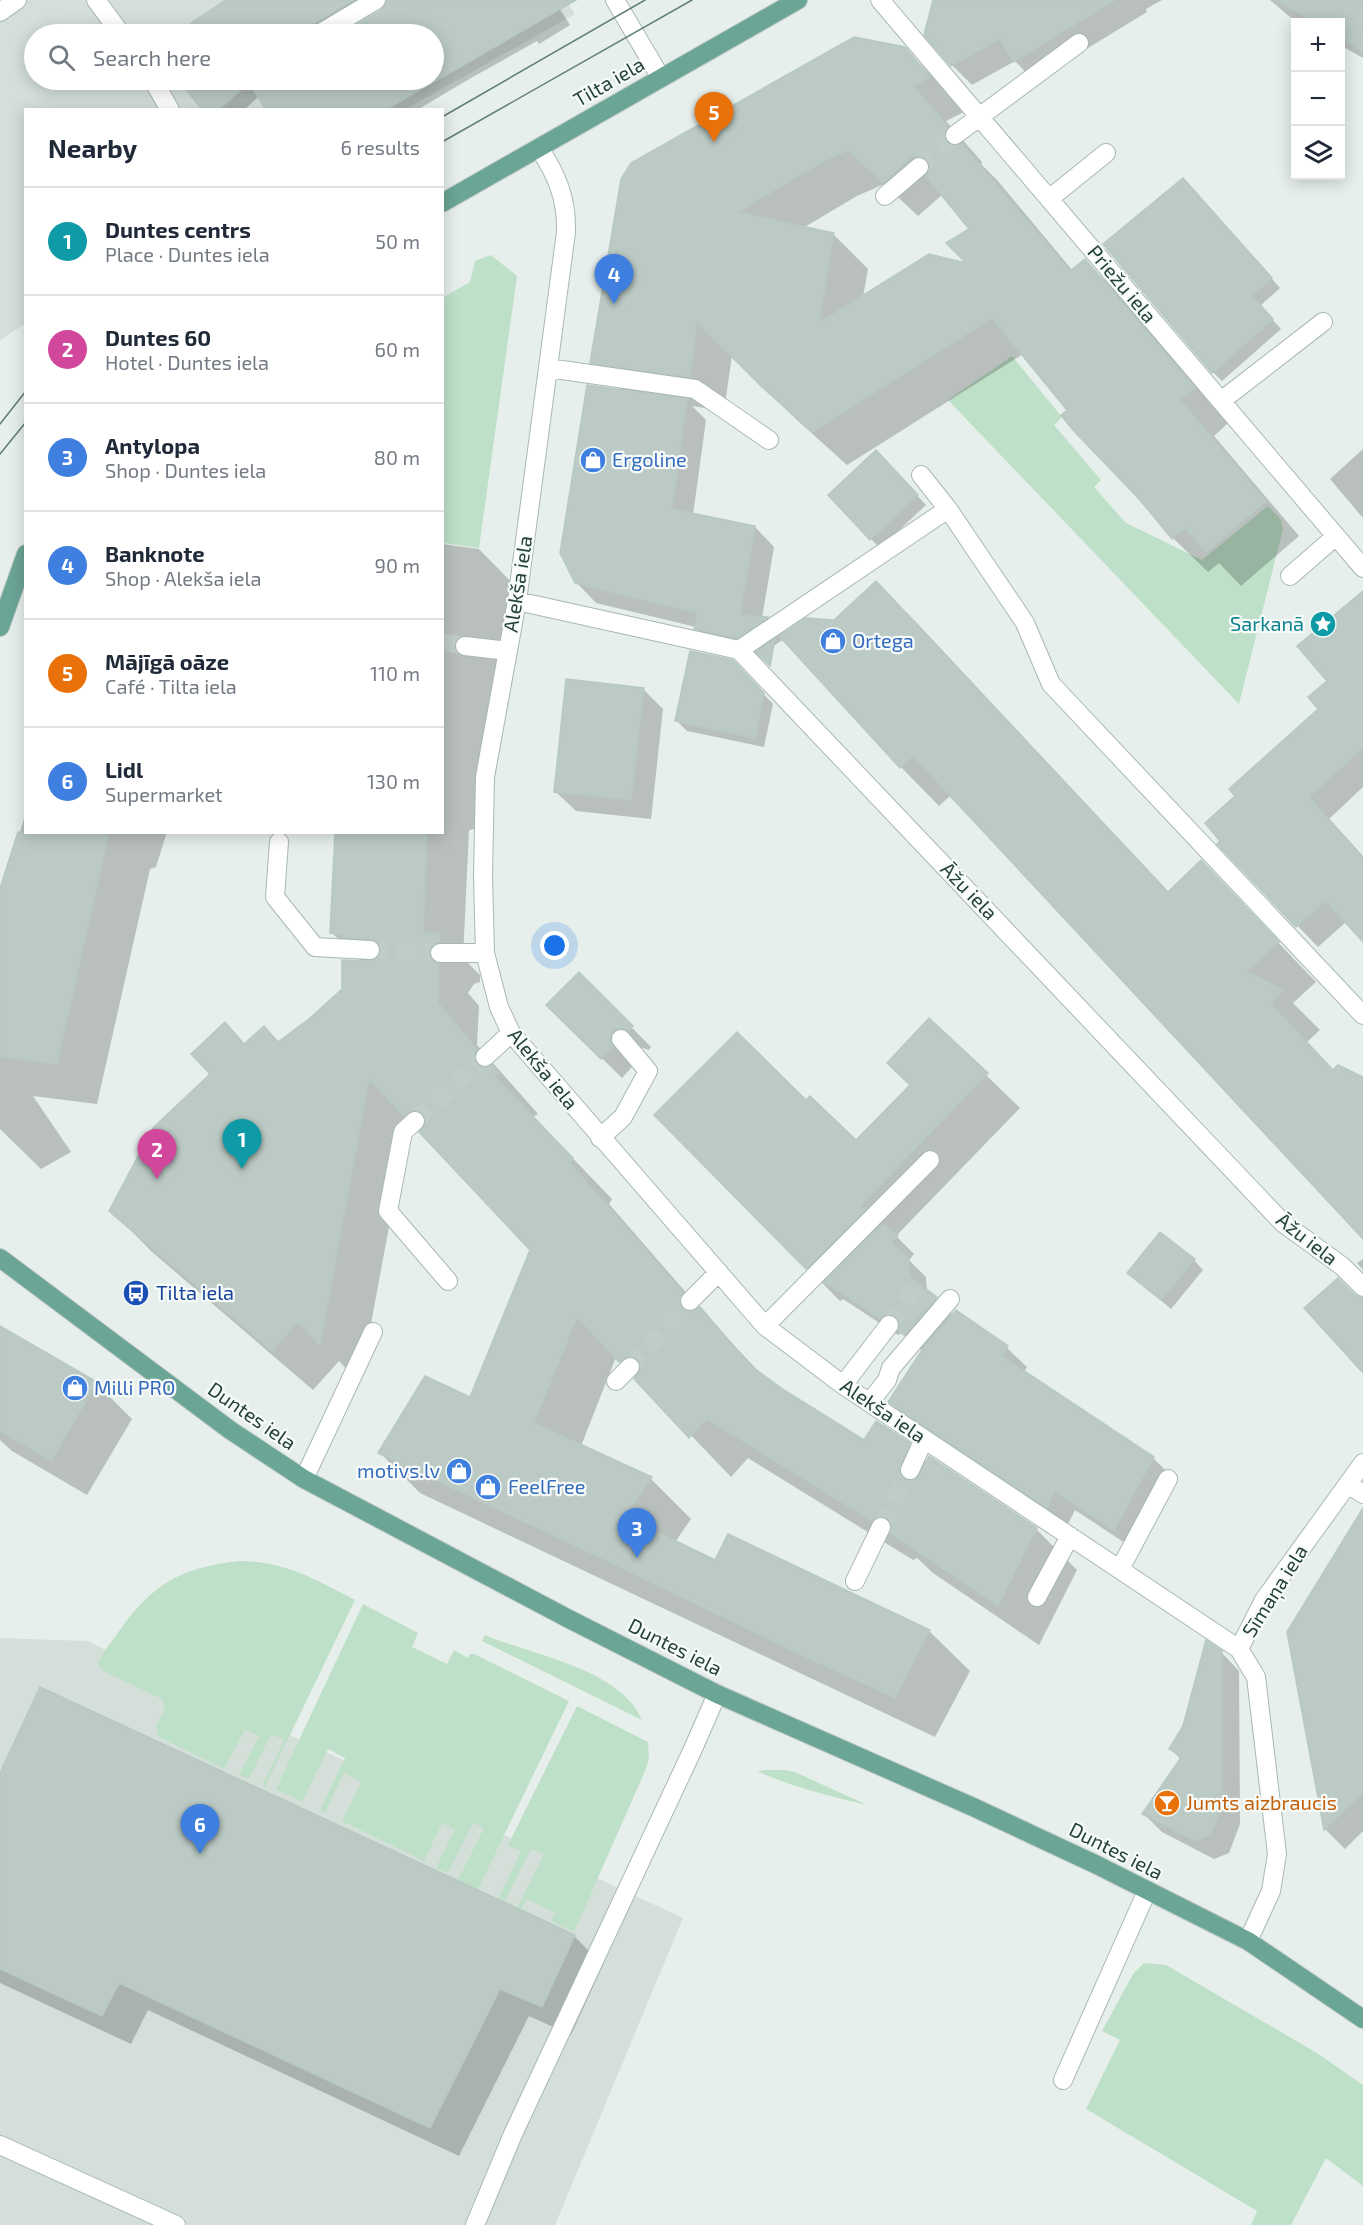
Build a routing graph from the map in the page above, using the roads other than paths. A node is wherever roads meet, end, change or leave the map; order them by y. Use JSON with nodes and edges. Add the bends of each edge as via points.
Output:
{"nodes":[{"id":1,"x":17,"y":0,"type":"edge"},
{"id":2,"x":96,"y":0,"type":"edge"},
{"id":3,"x":376,"y":0,"type":"edge"},
{"id":4,"x":615,"y":0,"type":"edge"},
{"id":5,"x":798,"y":0,"type":"edge"},
{"id":6,"x":880,"y":0,"type":"edge"},
{"id":7,"x":0,"y":12,"type":"edge"},
{"id":8,"x":114,"y":24,"type":"edge"},
{"id":9,"x":336,"y":24,"type":"edge"},
{"id":10,"x":1079,"y":43,"type":"dead end"},
{"id":11,"x":661,"y":78,"type":"junction"},
{"id":12,"x":159,"y":90,"type":"edge"},
{"id":13,"x":169,"y":108,"type":"edge"},
{"id":14,"x":980,"y":117,"type":"junction"},
{"id":15,"x":956,"y":135,"type":"tunnel mouth"},
{"id":16,"x":539,"y":148,"type":"junction"},
{"id":17,"x":1106,"y":153,"type":"dead end"},
{"id":18,"x":919,"y":166,"type":"tunnel mouth"},
{"id":19,"x":885,"y":196,"type":"dead end"},
{"id":20,"x":1049,"y":199,"type":"junction"},
{"id":21,"x":444,"y":202,"type":"edge"},
{"id":22,"x":1323,"y":322,"type":"dead end"},
{"id":23,"x":548,"y":368,"type":"junction"},
{"id":24,"x":1221,"y":401,"type":"junction"},
{"id":25,"x":769,"y":440,"type":"dead end"},
{"id":26,"x":921,"y":475,"type":"dead end"},
{"id":27,"x":948,"y":509,"type":"junction"},
{"id":28,"x":1336,"y":536,"type":"junction"},
{"id":29,"x":24,"y":560,"type":"edge"},
{"id":30,"x":1363,"y":568,"type":"edge"},
{"id":31,"x":1290,"y":576,"type":"dead end"},
{"id":32,"x":517,"y":601,"type":"junction"},
{"id":33,"x":0,"y":627,"type":"edge"},
{"id":34,"x":465,"y":646,"type":"tunnel mouth"},
{"id":35,"x":739,"y":650,"type":"junction"},
{"id":36,"x":508,"y":651,"type":"junction"},
{"id":37,"x":279,"y":842,"type":"dead end"},
{"id":38,"x":370,"y":950,"type":"tunnel mouth"},
{"id":39,"x":440,"y":953,"type":"tunnel mouth"},
{"id":40,"x":485,"y":953,"type":"junction"},
{"id":41,"x":1363,"y":1015,"type":"edge"},
{"id":42,"x":511,"y":1033,"type":"junction"},
{"id":43,"x":621,"y":1039,"type":"dead end"},
{"id":44,"x":485,"y":1057,"type":"tunnel mouth"},
{"id":45,"x":415,"y":1121,"type":"tunnel mouth"},
{"id":46,"x":600,"y":1138,"type":"junction"},
{"id":47,"x":930,"y":1161,"type":"dead end"},
{"id":48,"x":0,"y":1257,"type":"edge"},
{"id":49,"x":718,"y":1272,"type":"junction"},
{"id":50,"x":448,"y":1281,"type":"dead end"},
{"id":51,"x":1363,"y":1287,"type":"edge"},
{"id":52,"x":950,"y":1299,"type":"dead end"},
{"id":53,"x":690,"y":1301,"type":"tunnel mouth"},
{"id":54,"x":890,"y":1325,"type":"tunnel mouth"},
{"id":55,"x":765,"y":1326,"type":"junction"},
{"id":56,"x":373,"y":1332,"type":"dead end"},
{"id":57,"x":630,"y":1367,"type":"tunnel mouth"},
{"id":58,"x":616,"y":1381,"type":"dead end"},
{"id":59,"x":843,"y":1385,"type":"junction"},
{"id":60,"x":870,"y":1402,"type":"junction"},
{"id":61,"x":924,"y":1439,"type":"junction"},
{"id":62,"x":1363,"y":1463,"type":"edge"},
{"id":63,"x":910,"y":1470,"type":"tunnel mouth"},
{"id":64,"x":304,"y":1479,"type":"junction"},
{"id":65,"x":1168,"y":1479,"type":"dead end"},
{"id":66,"x":1348,"y":1484,"type":"junction"},
{"id":67,"x":1363,"y":1494,"type":"edge"},
{"id":68,"x":881,"y":1527,"type":"tunnel mouth"},
{"id":69,"x":1070,"y":1536,"type":"junction"},
{"id":70,"x":1120,"y":1569,"type":"junction"},
{"id":71,"x":855,"y":1581,"type":"dead end"},
{"id":72,"x":1037,"y":1597,"type":"dead end"},
{"id":73,"x":1239,"y":1649,"type":"junction"},
{"id":74,"x":717,"y":1694,"type":"junction"},
{"id":75,"x":1147,"y":1891,"type":"junction"},
{"id":76,"x":1248,"y":1941,"type":"junction"},
{"id":77,"x":1363,"y":2019,"type":"edge"},
{"id":78,"x":1063,"y":2080,"type":"dead end"},
{"id":79,"x":0,"y":2145,"type":"edge"},
{"id":80,"x":176,"y":2225,"type":"edge"},
{"id":81,"x":475,"y":2225,"type":"edge"}],
"edges":[{"from":1,"to":7,"type":"street"},
{"from":2,"to":8,"type":"street"},
{"from":3,"to":9,"type":"street"},
{"from":4,"to":11,"type":"street"},
{"from":5,"to":11,"type":"main road","name":"Tilta iela"},
{"from":6,"to":14,"type":"street","name":"Priežu iela"},
{"from":10,"to":14,"type":"street"},
{"from":11,"to":16,"type":"main road","name":"Tilta iela"},
{"from":12,"to":13,"type":"street"},
{"from":14,"to":15,"type":"street"},
{"from":14,"to":20,"type":"street","name":"Priežu iela"},
{"from":16,"to":21,"type":"main road","name":"Tilta iela"},
{"from":16,"to":23,"type":"street","name":"Alekša iela","via":[[554,171],[567,213]]},
{"from":17,"to":20,"type":"street"},
{"from":18,"to":19,"type":"street"},
{"from":20,"to":24,"type":"street","name":"Priežu iela"},
{"from":22,"to":24,"type":"street"},
{"from":23,"to":25,"type":"street","via":[[695,388]]},
{"from":23,"to":32,"type":"street","name":"Alekša iela"},
{"from":24,"to":28,"type":"street","name":"Priežu iela"},
{"from":26,"to":27,"type":"street"},
{"from":27,"to":35,"type":"street"},
{"from":27,"to":41,"type":"street","via":[[1024,623],[1051,684]]},
{"from":28,"to":30,"type":"street","name":"Priežu iela"},
{"from":28,"to":31,"type":"street"},
{"from":29,"to":33,"type":"main road"},
{"from":32,"to":35,"type":"street"},
{"from":32,"to":36,"type":"street","name":"Alekša iela"},
{"from":34,"to":36,"type":"street"},
{"from":35,"to":51,"type":"street","name":"Āžu iela","via":[[1283,1223],[1342,1266]]},
{"from":36,"to":40,"type":"street","name":"Alekša iela","via":[[485,777]]},
{"from":37,"to":38,"type":"street","via":[[275,897],[315,947]]},
{"from":39,"to":40,"type":"street"},
{"from":40,"to":42,"type":"street","name":"Alekša iela","via":[[499,1007]]},
{"from":42,"to":44,"type":"street"},
{"from":42,"to":46,"type":"street","name":"Alekša iela"},
{"from":43,"to":46,"type":"street","via":[[648,1071],[623,1117]]},
{"from":45,"to":50,"type":"street","via":[[403,1132],[388,1211]]},
{"from":46,"to":49,"type":"street","name":"Alekša iela"},
{"from":47,"to":55,"type":"street"},
{"from":48,"to":64,"type":"main road","name":"Duntes iela","via":[[230,1430]]},
{"from":49,"to":53,"type":"street"},
{"from":49,"to":55,"type":"street","name":"Alekša iela"},
{"from":52,"to":60,"type":"street","via":[[891,1368]]},
{"from":54,"to":59,"type":"street"},
{"from":55,"to":59,"type":"street","name":"Alekša iela"},
{"from":56,"to":64,"type":"street"},
{"from":57,"to":58,"type":"street"},
{"from":59,"to":60,"type":"street","name":"Alekša iela"},
{"from":60,"to":61,"type":"street","name":"Alekša iela"},
{"from":61,"to":63,"type":"street"},
{"from":61,"to":69,"type":"street","name":"Alekša iela"},
{"from":62,"to":66,"type":"street","name":"Sīmaņa iela"},
{"from":64,"to":74,"type":"main road","name":"Duntes iela"},
{"from":65,"to":70,"type":"street"},
{"from":66,"to":67,"type":"street"},
{"from":66,"to":73,"type":"street","name":"Sīmaņa iela","via":[[1264,1600]]},
{"from":68,"to":71,"type":"street"},
{"from":69,"to":70,"type":"street","name":"Alekša iela"},
{"from":69,"to":72,"type":"street"},
{"from":70,"to":73,"type":"street","name":"Alekša iela"},
{"from":73,"to":76,"type":"street","name":"Sīmaņa iela","via":[[1256,1677],[1277,1854],[1271,1891]]},
{"from":74,"to":75,"type":"main road","name":"Duntes iela","via":[[973,1807]]},
{"from":74,"to":81,"type":"street","via":[[513,2134]]},
{"from":75,"to":76,"type":"main road","name":"Duntes iela"},
{"from":75,"to":78,"type":"street"},
{"from":76,"to":77,"type":"main road","name":"Duntes iela"},
{"from":79,"to":80,"type":"street"}]}
